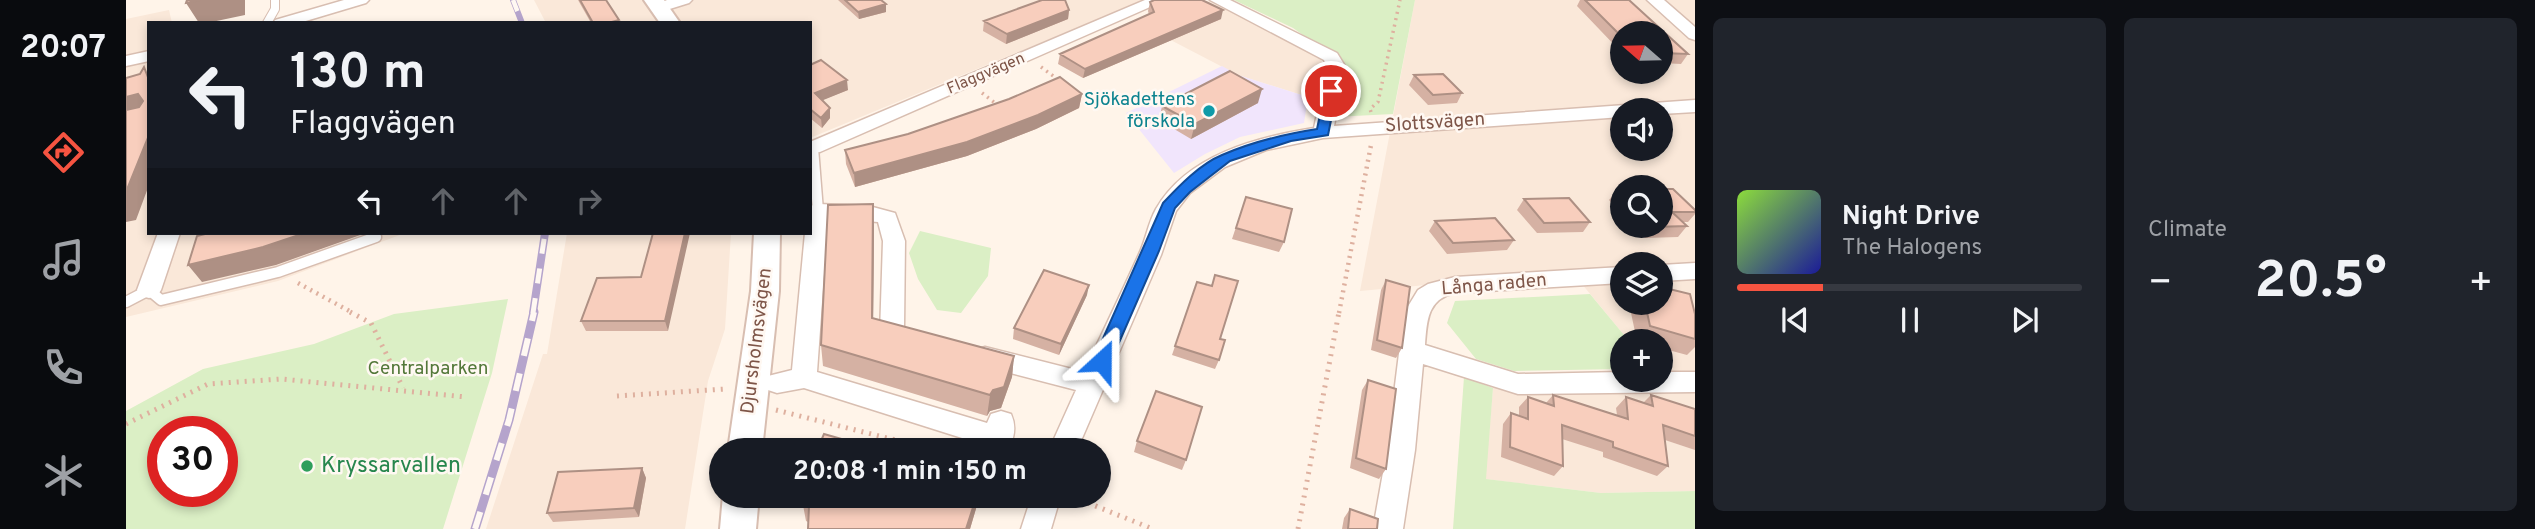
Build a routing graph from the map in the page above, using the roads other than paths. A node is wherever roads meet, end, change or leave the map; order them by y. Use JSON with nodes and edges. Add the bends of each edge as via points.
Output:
{"nodes":[{"id":1,"x":361,"y":0,"type":"edge"},
{"id":2,"x":684,"y":0,"type":"edge"},
{"id":3,"x":1158,"y":0,"type":"edge"},
{"id":4,"x":1218,"y":0,"type":"edge"},
{"id":5,"x":1654,"y":0,"type":"edge"},
{"id":6,"x":277,"y":10,"type":"edge"},
{"id":7,"x":661,"y":10,"type":"edge"},
{"id":8,"x":1695,"y":35,"type":"edge"},
{"id":9,"x":147,"y":56,"type":"edge"},
{"id":10,"x":126,"y":61,"type":"edge"},
{"id":11,"x":1695,"y":106,"type":"edge"},
{"id":12,"x":1374,"y":128,"type":"joint"},
{"id":13,"x":1323,"y":132,"type":"junction"},
{"id":14,"x":813,"y":148,"type":"joint"},
{"id":15,"x":818,"y":211,"type":"junction"},
{"id":16,"x":168,"y":235,"type":"edge"},
{"id":17,"x":767,"y":235,"type":"edge"},
{"id":18,"x":376,"y":237,"type":"dead end"},
{"id":19,"x":1695,"y":271,"type":"edge"},
{"id":20,"x":1673,"y":272,"type":"edge"},
{"id":21,"x":1610,"y":276,"type":"edge"},
{"id":22,"x":149,"y":290,"type":"junction"},
{"id":23,"x":126,"y":302,"type":"edge"},
{"id":24,"x":933,"y":344,"type":"edge"},
{"id":25,"x":960,"y":351,"type":"edge"},
{"id":26,"x":1413,"y":351,"type":"junction"},
{"id":27,"x":804,"y":378,"type":"junction"},
{"id":28,"x":1695,"y":382,"type":"edge"},
{"id":29,"x":1091,"y":384,"type":"junction"},
{"id":30,"x":768,"y":393,"type":"junction"},
{"id":31,"x":1002,"y":422,"type":"dead end"},
{"id":32,"x":750,"y":438,"type":"edge"},
{"id":33,"x":1068,"y":438,"type":"edge"},
{"id":34,"x":740,"y":508,"type":"edge"},
{"id":35,"x":1043,"y":508,"type":"edge"},
{"id":36,"x":738,"y":529,"type":"edge"},
{"id":37,"x":1036,"y":529,"type":"edge"},
{"id":38,"x":1388,"y":529,"type":"edge"}],
"edges":[{"from":1,"to":6,"type":"street"},
{"from":2,"to":7,"type":"street"},
{"from":3,"to":14,"type":"street","name":"Flaggvägen"},
{"from":4,"to":13,"type":"street","via":[[1331,57],[1336,66]]},
{"from":5,"to":8,"type":"street"},
{"from":9,"to":10,"type":"street"},
{"from":11,"to":12,"type":"street","name":"Slottsvägen"},
{"from":12,"to":13,"type":"street","name":"Slottsvägen"},
{"from":13,"to":29,"type":"street","name":"Slottsvägen","via":[[1289,137],[1225,158],[1168,206]]},
{"from":14,"to":15,"type":"lane"},
{"from":15,"to":24,"type":"street","via":[[887,218],[894,241],[892,334]]},
{"from":15,"to":27,"type":"street"},
{"from":16,"to":22,"type":"street"},
{"from":17,"to":30,"type":"street","name":"Djursholmsvägen"},
{"from":18,"to":22,"type":"lane","via":[[278,272],[161,300]]},
{"from":19,"to":20,"type":"street"},
{"from":21,"to":26,"type":"street","name":"Långa raden","via":[[1434,289],[1423,297],[1416,313]]},
{"from":22,"to":23,"type":"lane"},
{"from":25,"to":29,"type":"street"},
{"from":26,"to":28,"type":"street","via":[[1518,384]]},
{"from":26,"to":38,"type":"street","name":"Långa raden"},
{"from":27,"to":30,"type":"street"},
{"from":27,"to":31,"type":"street","via":[[1000,438]]},
{"from":29,"to":33,"type":"street","name":"Slottsvägen"},
{"from":30,"to":32,"type":"street","name":"Djursholmsvägen"},
{"from":34,"to":36,"type":"street"},
{"from":35,"to":37,"type":"street"}]}
